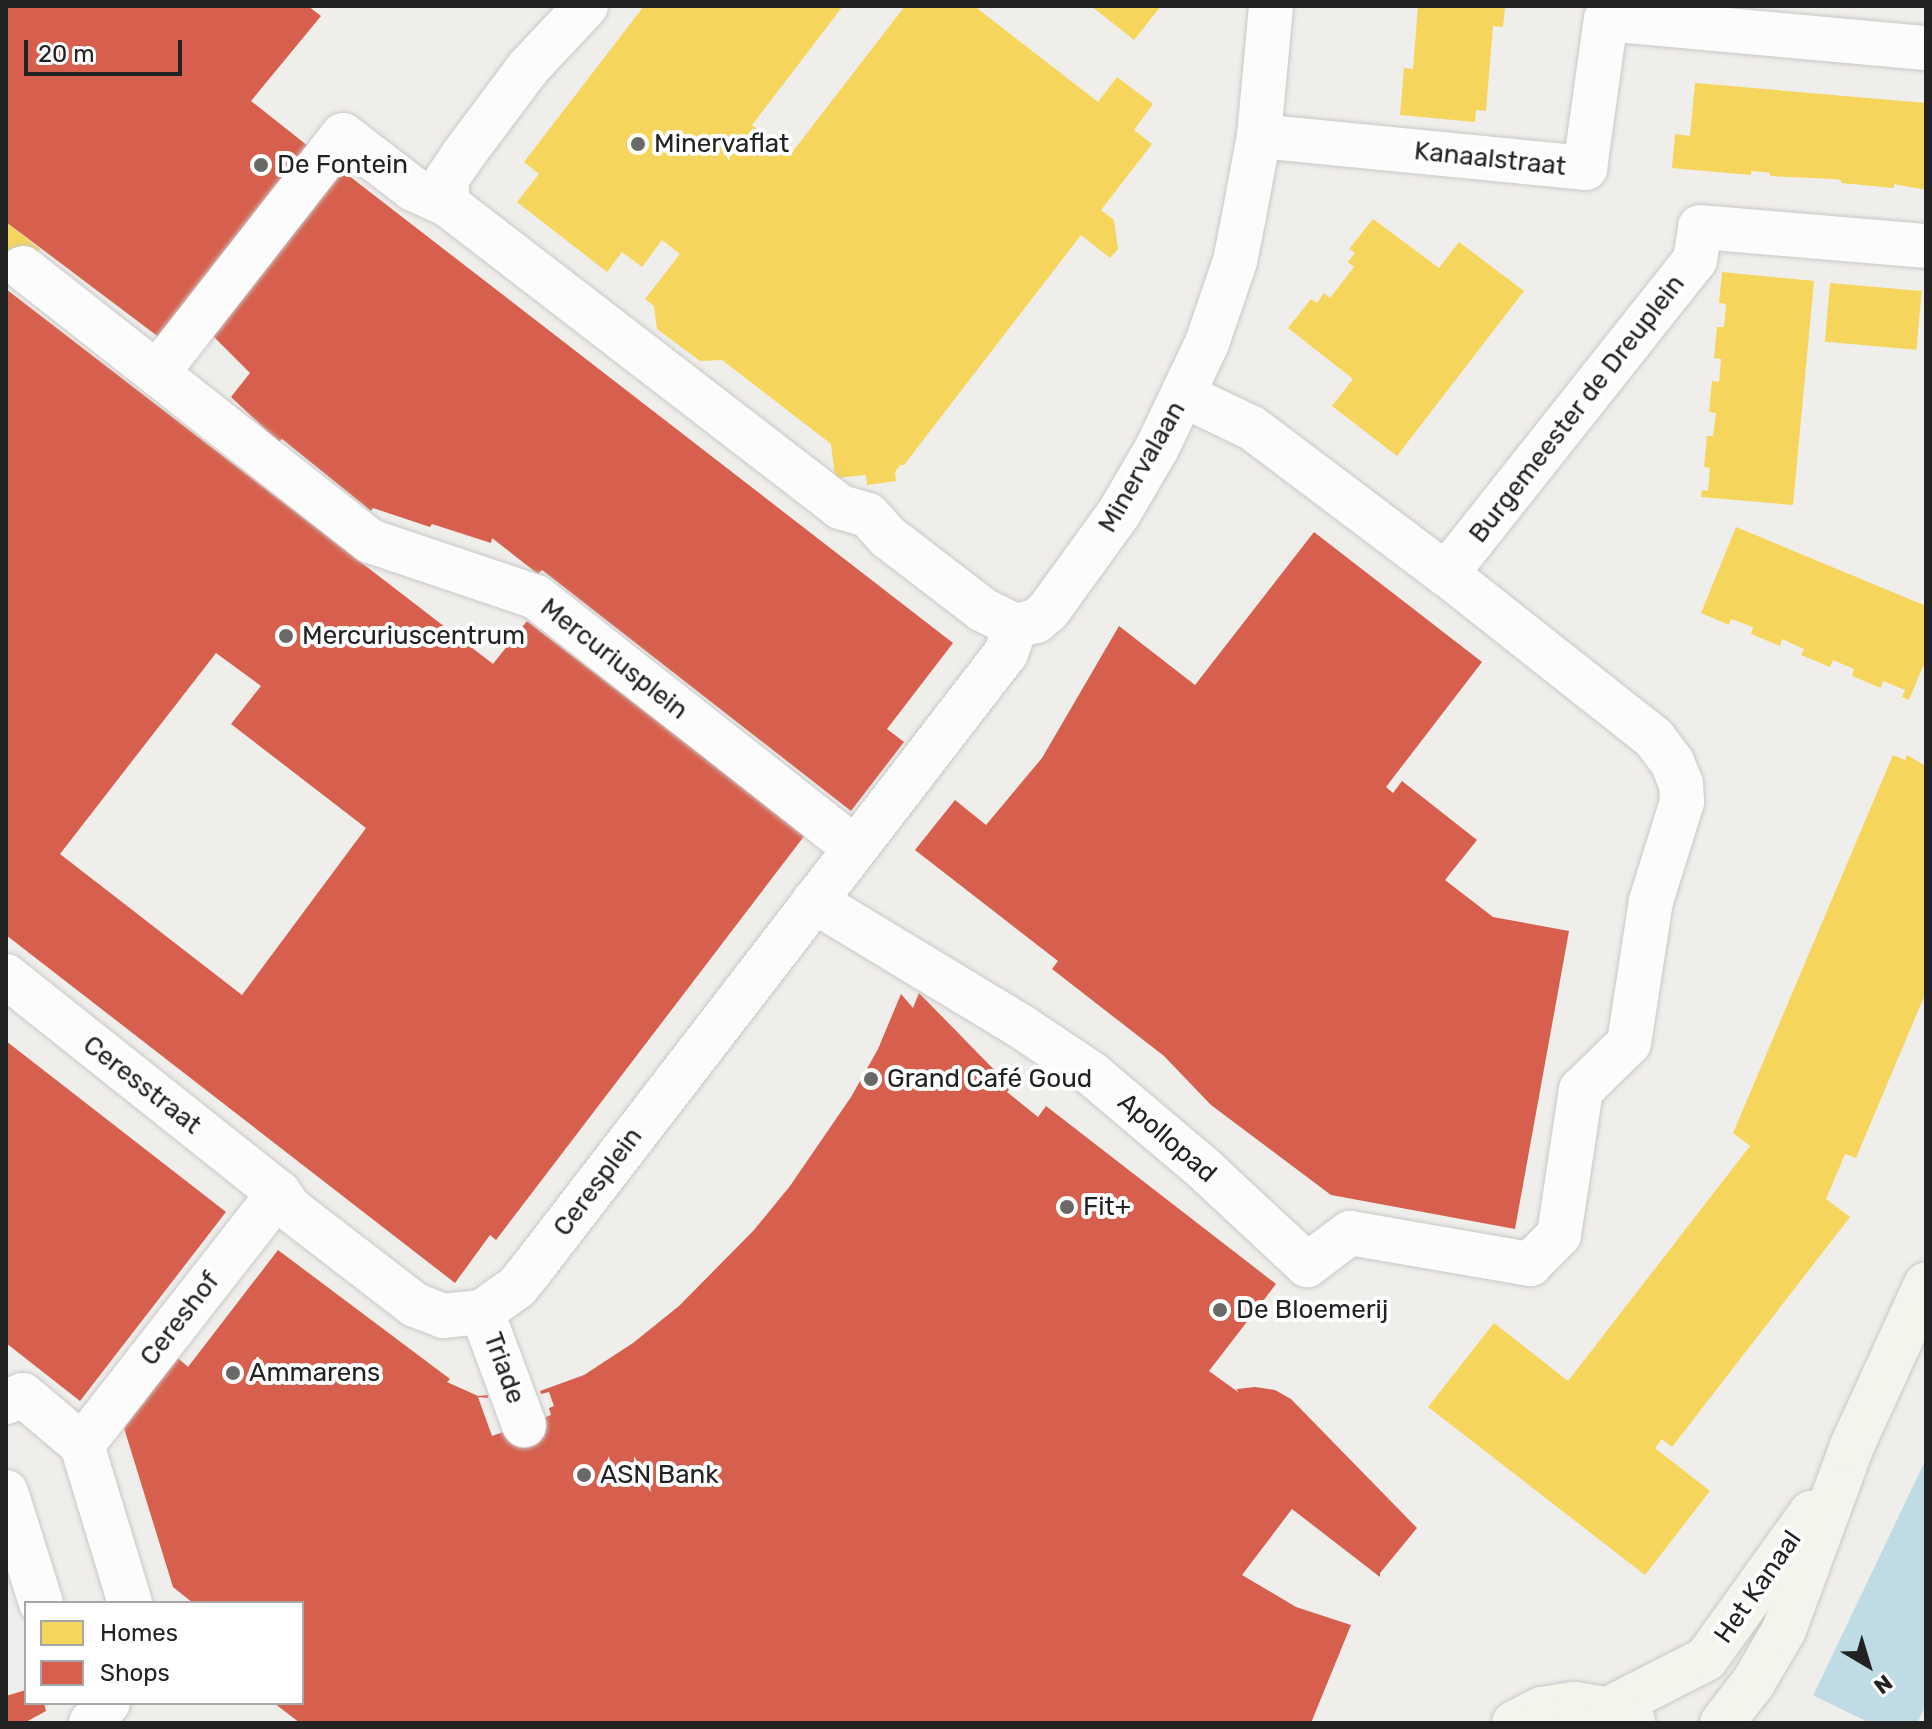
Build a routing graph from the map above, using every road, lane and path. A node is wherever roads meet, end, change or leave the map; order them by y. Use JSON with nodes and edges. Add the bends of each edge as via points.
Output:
{"nodes":[{"id":1,"x":586,"y":6,"type":"edge"},
{"id":2,"x":1271,"y":6,"type":"edge"},
{"id":3,"x":1926,"y":48,"type":"edge"},
{"id":4,"x":1259,"y":136,"type":"junction"},
{"id":5,"x":447,"y":204,"type":"junction"},
{"id":6,"x":1926,"y":246,"type":"edge"},
{"id":7,"x":23,"y":268,"type":"dead end"},
{"id":8,"x":157,"y":373,"type":"junction"},
{"id":9,"x":1183,"y":395,"type":"junction"},
{"id":10,"x":1446,"y":574,"type":"junction"},
{"id":11,"x":1016,"y":626,"type":"junction"},
{"id":12,"x":855,"y":848,"type":"junction"},
{"id":13,"x":814,"y":901,"type":"junction"},
{"id":14,"x":6,"y":976,"type":"edge"},
{"id":15,"x":279,"y":1193,"type":"junction"},
{"id":16,"x":1926,"y":1284,"type":"edge"},
{"id":17,"x":482,"y":1312,"type":"junction"},
{"id":18,"x":6,"y":1402,"type":"edge"},
{"id":19,"x":524,"y":1425,"type":"dead end"},
{"id":20,"x":82,"y":1445,"type":"junction"},
{"id":21,"x":1846,"y":1464,"type":"junction"},
{"id":22,"x":6,"y":1492,"type":"edge"},
{"id":23,"x":40,"y":1601,"type":"edge"},
{"id":24,"x":129,"y":1601,"type":"edge"},
{"id":25,"x":106,"y":1705,"type":"edge"},
{"id":26,"x":1623,"y":1716,"type":"edge"},
{"id":27,"x":1506,"y":1719,"type":"edge"},
{"id":28,"x":91,"y":1723,"type":"edge"},
{"id":29,"x":1722,"y":1723,"type":"edge"}],
"edges":[{"from":1,"to":5,"type":"street","via":[[545,49],[447,179]]},
{"from":2,"to":4,"type":"street","name":"Minervalaan"},
{"from":3,"to":4,"type":"street","name":"Kanaalstraat","via":[[1606,19],[1585,168]]},
{"from":4,"to":9,"type":"street","name":"Minervalaan","via":[[1235,261]]},
{"from":5,"to":8,"type":"street","via":[[413,189],[343,135]]},
{"from":5,"to":11,"type":"street","via":[[840,507],[868,515],[888,537],[983,610]]},
{"from":6,"to":10,"type":"street","name":"Burgemeester de Dreuplein","via":[[1700,227],[1695,260]]},
{"from":7,"to":8,"type":"street","name":"Mercuriusplein"},
{"from":8,"to":12,"type":"street","name":"Mercuriusplein","via":[[370,541],[536,597]]},
{"from":9,"to":10,"type":"street","via":[[1252,428]]},
{"from":9,"to":11,"type":"street","name":"Minervalaan","via":[[1119,513],[1075,576],[1036,621]]},
{"from":10,"to":13,"type":"street","name":"Apollopad","via":[[1654,738],[1681,784],[1682,802],[1651,901],[1629,1043],[1581,1090],[1559,1235],[1530,1264],[1350,1233],[1307,1265],[1092,1074]]},
{"from":11,"to":12,"type":"street","via":[[1006,653]]},
{"from":12,"to":13,"type":"street","name":"Ceresplein"},
{"from":13,"to":17,"type":"street","name":"Ceresplein","via":[[530,1271]]},
{"from":14,"to":15,"type":"street","name":"Ceresstraat"},
{"from":15,"to":17,"type":"street","via":[[289,1208],[415,1305],[443,1316]]},
{"from":15,"to":20,"type":"street","name":"Cereshof"},
{"from":16,"to":21,"type":"main road","name":"Het Kanaal"},
{"from":17,"to":19,"type":"street","name":"Triade"},
{"from":18,"to":20,"type":"street","via":[[23,1395]]},
{"from":20,"to":24,"type":"street"},
{"from":21,"to":26,"type":"main road","name":"Het Kanaal","via":[[1706,1659]]},
{"from":21,"to":29,"type":"main road","name":"Het Kanaal","via":[[1784,1630]]},
{"from":22,"to":23,"type":"street"},
{"from":25,"to":28,"type":"street"},
{"from":26,"to":27,"type":"main road","via":[[1575,1704]]}]}
